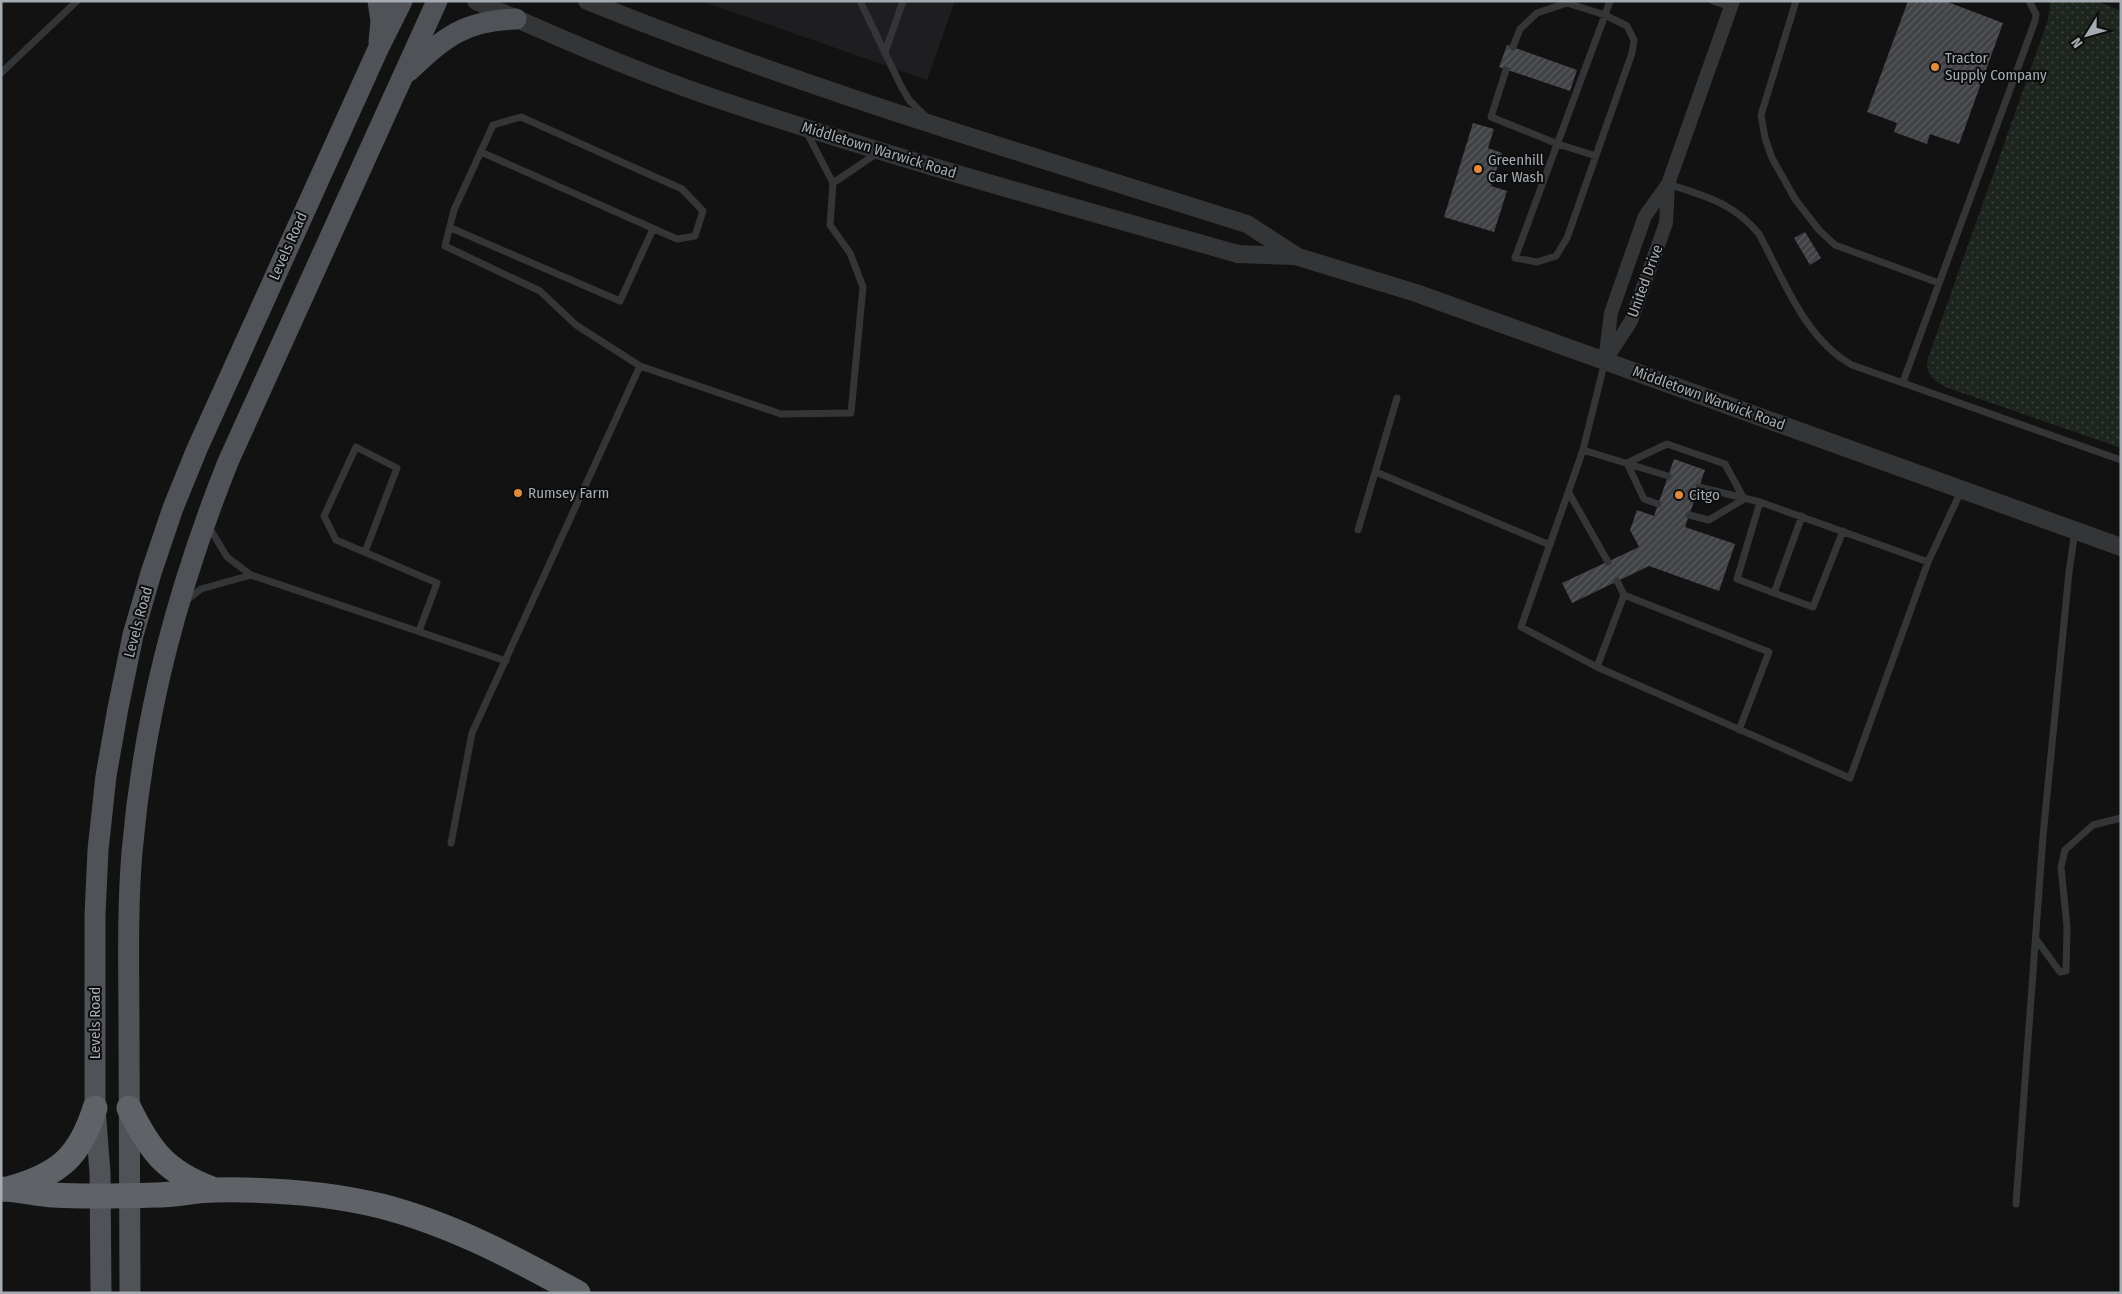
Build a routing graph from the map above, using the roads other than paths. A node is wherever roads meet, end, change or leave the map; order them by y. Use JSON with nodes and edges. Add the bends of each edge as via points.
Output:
{"nodes":[{"id":1,"x":77,"y":1,"type":"edge"},
{"id":2,"x":378,"y":1,"type":"edge"},
{"id":3,"x":402,"y":1,"type":"edge"},
{"id":4,"x":437,"y":1,"type":"edge"},
{"id":5,"x":476,"y":1,"type":"edge"},
{"id":6,"x":588,"y":1,"type":"edge"},
{"id":7,"x":860,"y":1,"type":"edge"},
{"id":8,"x":903,"y":1,"type":"edge"},
{"id":9,"x":1610,"y":1,"type":"edge"},
{"id":10,"x":1713,"y":1,"type":"edge"},
{"id":11,"x":1796,"y":1,"type":"edge"},
{"id":12,"x":2029,"y":1,"type":"edge"},
{"id":13,"x":1732,"y":4,"type":"edge"},
{"id":14,"x":1605,"y":15,"type":"junction"},
{"id":15,"x":516,"y":19,"type":"junction"},
{"id":16,"x":379,"y":47,"type":"junction"},
{"id":17,"x":1513,"y":47,"type":"dead end"},
{"id":18,"x":885,"y":52,"type":"junction"},
{"id":19,"x":1506,"y":70,"type":"dead end"},
{"id":20,"x":1,"y":73,"type":"edge"},
{"id":21,"x":402,"y":78,"type":"junction"},
{"id":22,"x":934,"y":125,"type":"junction"},
{"id":23,"x":803,"y":127,"type":"junction"},
{"id":24,"x":1558,"y":144,"type":"junction"},
{"id":25,"x":481,"y":152,"type":"junction"},
{"id":26,"x":880,"y":152,"type":"junction"},
{"id":27,"x":1596,"y":156,"type":"junction"},
{"id":28,"x":832,"y":183,"type":"junction"},
{"id":29,"x":1668,"y":184,"type":"junction"},
{"id":30,"x":451,"y":228,"type":"junction"},
{"id":31,"x":653,"y":229,"type":"junction"},
{"id":32,"x":1295,"y":256,"type":"junction"},
{"id":33,"x":1939,"y":283,"type":"junction"},
{"id":34,"x":1606,"y":361,"type":"junction"},
{"id":35,"x":640,"y":366,"type":"junction"},
{"id":36,"x":1902,"y":382,"type":"junction"},
{"id":37,"x":1397,"y":398,"type":"dead end"},
{"id":38,"x":1583,"y":450,"type":"junction"},
{"id":39,"x":2121,"y":460,"type":"edge"},
{"id":40,"x":1628,"y":463,"type":"junction"},
{"id":41,"x":1376,"y":472,"type":"junction"},
{"id":42,"x":1668,"y":476,"type":"dead end"},
{"id":43,"x":1699,"y":487,"type":"dead end"},
{"id":44,"x":1962,"y":488,"type":"junction"},
{"id":45,"x":1569,"y":493,"type":"junction"},
{"id":46,"x":1744,"y":499,"type":"junction"},
{"id":47,"x":1760,"y":502,"type":"junction"},
{"id":48,"x":1658,"y":504,"type":"dead end"},
{"id":49,"x":1689,"y":515,"type":"dead end"},
{"id":50,"x":1802,"y":516,"type":"junction"},
{"id":51,"x":205,"y":520,"type":"junction"},
{"id":52,"x":1358,"y":530,"type":"dead end"},
{"id":53,"x":2075,"y":530,"type":"junction"},
{"id":54,"x":1843,"y":531,"type":"junction"},
{"id":55,"x":1550,"y":545,"type":"junction"},
{"id":56,"x":2121,"y":546,"type":"edge"},
{"id":57,"x":365,"y":552,"type":"junction"},
{"id":58,"x":1608,"y":562,"type":"dead end"},
{"id":59,"x":1928,"y":562,"type":"junction"},
{"id":60,"x":251,"y":575,"type":"junction"},
{"id":61,"x":1617,"y":582,"type":"dead end"},
{"id":62,"x":1774,"y":593,"type":"junction"},
{"id":63,"x":1624,"y":595,"type":"junction"},
{"id":64,"x":177,"y":607,"type":"junction"},
{"id":65,"x":419,"y":631,"type":"junction"},
{"id":66,"x":506,"y":661,"type":"junction"},
{"id":67,"x":1597,"y":667,"type":"junction"},
{"id":68,"x":1739,"y":730,"type":"junction"},
{"id":69,"x":2121,"y":818,"type":"edge"},
{"id":70,"x":451,"y":843,"type":"dead end"},
{"id":71,"x":2035,"y":938,"type":"junction"},
{"id":72,"x":96,"y":1108,"type":"junction"},
{"id":73,"x":129,"y":1108,"type":"junction"},
{"id":74,"x":4,"y":1189,"type":"edge"},
{"id":75,"x":214,"y":1190,"type":"junction"},
{"id":76,"x":100,"y":1195,"type":"junction"},
{"id":77,"x":130,"y":1195,"type":"junction"},
{"id":78,"x":2016,"y":1204,"type":"dead end"},
{"id":79,"x":101,"y":1293,"type":"edge"},
{"id":80,"x":130,"y":1293,"type":"edge"},
{"id":81,"x":578,"y":1293,"type":"edge"}],
"edges":[{"from":1,"to":20,"type":"lane"},
{"from":2,"to":16,"type":"main road","via":[[381,21]]},
{"from":3,"to":16,"type":"main road","name":"Levels Road"},
{"from":4,"to":21,"type":"main road"},
{"from":5,"to":15,"type":"street","name":"Middletown Warwick Road"},
{"from":6,"to":22,"type":"street","name":"Middletown Warwick Road","via":[[737,59]]},
{"from":7,"to":18,"type":"lane"},
{"from":8,"to":18,"type":"lane"},
{"from":9,"to":14,"type":"lane"},
{"from":10,"to":13,"type":"lane"},
{"from":11,"to":33,"type":"lane","via":[[1761,115],[1772,158],[1795,200],[1835,245]]},
{"from":12,"to":33,"type":"lane","via":[[2036,21]]},
{"from":13,"to":29,"type":"street","name":"United Drive"},
{"from":14,"to":17,"type":"lane","via":[[1567,3],[1537,13],[1520,29]]},
{"from":14,"to":24,"type":"lane"},
{"from":14,"to":27,"type":"lane","via":[[1627,26],[1634,40]]},
{"from":15,"to":21,"type":"main road","via":[[492,20],[462,29]]},
{"from":15,"to":23,"type":"street","name":"Middletown Warwick Road","via":[[722,101]]},
{"from":16,"to":72,"type":"main road","name":"Levels Road","via":[[197,449],[163,536],[133,635],[106,776],[98,850],[94,915]]},
{"from":18,"to":22,"type":"lane","via":[[909,100]]},
{"from":19,"to":24,"type":"lane","via":[[1491,117]]},
{"from":21,"to":51,"type":"main road","via":[[228,462]]},
{"from":22,"to":32,"type":"street","name":"Middletown Warwick Road","via":[[1247,224]]},
{"from":23,"to":26,"type":"street","name":"Middletown Warwick Road"},
{"from":23,"to":28,"type":"lane"},
{"from":24,"to":27,"type":"lane"},
{"from":24,"to":27,"type":"lane","via":[[1515,258],[1537,262],[1556,256],[1568,238]]},
{"from":25,"to":30,"type":"lane","via":[[454,210]]},
{"from":25,"to":31,"type":"lane"},
{"from":25,"to":31,"type":"lane","via":[[493,125],[521,117],[682,190],[702,211],[695,236],[677,240]]},
{"from":26,"to":28,"type":"lane"},
{"from":26,"to":32,"type":"street","name":"Middletown Warwick Road","via":[[1238,254]]},
{"from":28,"to":35,"type":"lane","via":[[830,225],[850,253],[863,287],[851,413],[781,414]]},
{"from":29,"to":34,"type":"street","name":"United Drive","via":[[1666,223],[1631,321]]},
{"from":29,"to":34,"type":"street","name":"United Drive","via":[[1645,216],[1611,313]]},
{"from":29,"to":36,"type":"lane","via":[[1721,202],[1750,222],[1809,325],[1827,348],[1852,365]]},
{"from":30,"to":31,"type":"lane","via":[[620,301]]},
{"from":30,"to":35,"type":"lane","via":[[445,246],[540,290],[576,325]]},
{"from":32,"to":34,"type":"street","name":"Middletown Warwick Road","via":[[1416,293]]},
{"from":33,"to":36,"type":"lane"},
{"from":34,"to":38,"type":"lane"},
{"from":34,"to":44,"type":"street","name":"Middletown Warwick Road"},
{"from":35,"to":66,"type":"lane"},
{"from":36,"to":39,"type":"lane"},
{"from":37,"to":41,"type":"lane"},
{"from":38,"to":40,"type":"lane"},
{"from":38,"to":45,"type":"lane"},
{"from":40,"to":42,"type":"lane"},
{"from":40,"to":46,"type":"lane","via":[[1667,444],[1725,464]]},
{"from":40,"to":48,"type":"lane","via":[[1644,499]]},
{"from":41,"to":52,"type":"lane"},
{"from":41,"to":55,"type":"lane"},
{"from":43,"to":46,"type":"lane"},
{"from":44,"to":53,"type":"street","name":"Middletown Warwick Road"},
{"from":44,"to":59,"type":"lane"},
{"from":45,"to":55,"type":"lane"},
{"from":45,"to":58,"type":"lane"},
{"from":46,"to":47,"type":"lane"},
{"from":46,"to":49,"type":"lane","via":[[1709,520]]},
{"from":47,"to":50,"type":"lane"},
{"from":47,"to":62,"type":"lane","via":[[1737,579]]},
{"from":50,"to":54,"type":"lane"},
{"from":50,"to":62,"type":"lane"},
{"from":51,"to":60,"type":"lane","via":[[227,557]]},
{"from":51,"to":64,"type":"main road"},
{"from":53,"to":56,"type":"street","name":"Middletown Warwick Road"},
{"from":53,"to":71,"type":"lane","via":[[2054,712]]},
{"from":54,"to":59,"type":"lane"},
{"from":54,"to":62,"type":"lane","via":[[1813,607]]},
{"from":55,"to":67,"type":"lane","via":[[1521,627]]},
{"from":57,"to":57,"type":"lane","via":[[336,540],[324,516],[356,447],[397,468]]},
{"from":57,"to":65,"type":"lane","via":[[437,583]]},
{"from":59,"to":68,"type":"lane","via":[[1850,778]]},
{"from":60,"to":64,"type":"lane","via":[[201,589]]},
{"from":60,"to":65,"type":"lane"},
{"from":61,"to":63,"type":"lane"},
{"from":63,"to":67,"type":"lane"},
{"from":63,"to":68,"type":"lane","via":[[1769,652]]},
{"from":64,"to":73,"type":"main road","via":[[151,714],[132,852]]},
{"from":65,"to":66,"type":"lane"},
{"from":66,"to":70,"type":"lane","via":[[472,733]]},
{"from":67,"to":68,"type":"lane"},
{"from":69,"to":71,"type":"lane","via":[[2092,825],[2065,850],[2061,867],[2067,927],[2066,971],[2060,972]]},
{"from":71,"to":78,"type":"lane"},
{"from":72,"to":74,"type":"highway","via":[[88,1132],[66,1161],[33,1182]]},
{"from":72,"to":76,"type":"main road","name":"Levels Road"},
{"from":73,"to":75,"type":"highway","via":[[146,1140],[168,1166],[181,1176]]},
{"from":73,"to":77,"type":"main road"},
{"from":74,"to":76,"type":"highway","via":[[53,1195]]},
{"from":75,"to":77,"type":"highway"},
{"from":75,"to":81,"type":"highway","via":[[293,1192],[381,1206],[476,1240]]},
{"from":76,"to":77,"type":"highway"},
{"from":76,"to":79,"type":"main road","name":"Levels Road"},
{"from":77,"to":80,"type":"main road"}]}
